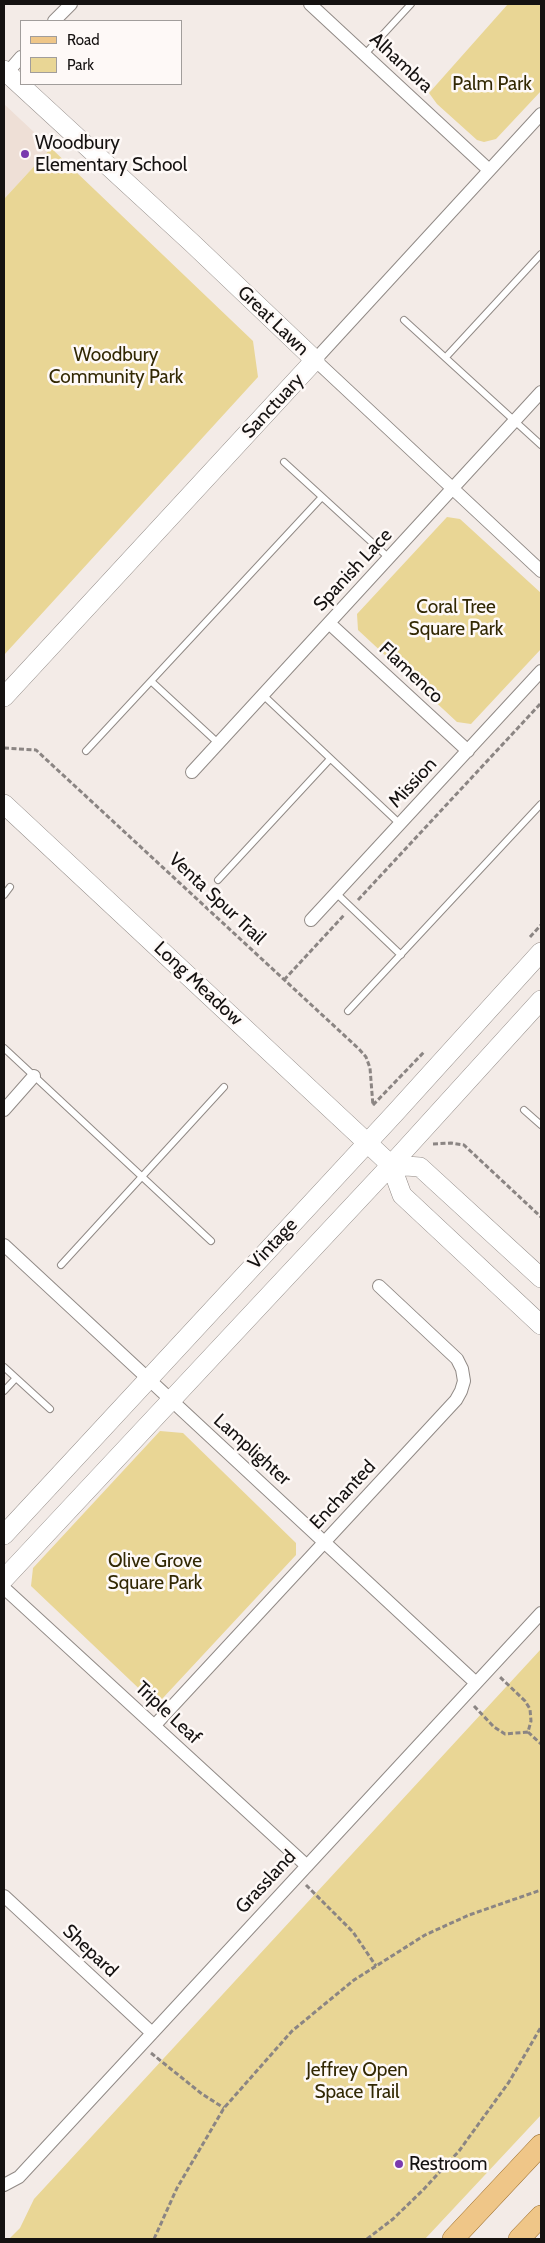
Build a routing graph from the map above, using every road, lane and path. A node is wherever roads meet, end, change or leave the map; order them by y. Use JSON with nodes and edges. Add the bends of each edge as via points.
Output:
{"nodes":[{"id":1,"x":70,"y":4,"type":"edge"},
{"id":2,"x":310,"y":4,"type":"edge"},
{"id":3,"x":411,"y":4,"type":"edge"},
{"id":4,"x":55,"y":20,"type":"edge"},
{"id":5,"x":365,"y":54,"type":"junction"},
{"id":6,"x":20,"y":58,"type":"edge"},
{"id":7,"x":5,"y":71,"type":"edge"},
{"id":8,"x":20,"y":85,"type":"edge"},
{"id":9,"x":20,"y":85,"type":"edge"},
{"id":10,"x":541,"y":114,"type":"edge"},
{"id":11,"x":489,"y":170,"type":"junction"},
{"id":12,"x":541,"y":254,"type":"edge"},
{"id":13,"x":404,"y":320,"type":"dead end"},
{"id":14,"x":446,"y":358,"type":"junction"},
{"id":15,"x":315,"y":360,"type":"junction"},
{"id":16,"x":541,"y":392,"type":"edge"},
{"id":17,"x":515,"y":420,"type":"junction"},
{"id":18,"x":541,"y":445,"type":"edge"},
{"id":19,"x":284,"y":462,"type":"dead end"},
{"id":20,"x":452,"y":488,"type":"junction"},
{"id":21,"x":321,"y":498,"type":"junction"},
{"id":22,"x":389,"y":558,"type":"junction"},
{"id":23,"x":541,"y":572,"type":"edge"},
{"id":24,"x":329,"y":623,"type":"junction"},
{"id":25,"x":541,"y":671,"type":"edge"},
{"id":26,"x":152,"y":682,"type":"junction"},
{"id":27,"x":263,"y":695,"type":"junction"},
{"id":28,"x":4,"y":697,"type":"edge"},
{"id":29,"x":541,"y":703,"type":"edge"},
{"id":30,"x":218,"y":743,"type":"junction"},
{"id":31,"x":4,"y":748,"type":"edge"},
{"id":32,"x":86,"y":751,"type":"dead end"},
{"id":33,"x":468,"y":751,"type":"junction"},
{"id":34,"x":330,"y":759,"type":"junction"},
{"id":35,"x":192,"y":772,"type":"dead end"},
{"id":36,"x":4,"y":804,"type":"edge"},
{"id":37,"x":541,"y":804,"type":"edge"},
{"id":38,"x":400,"y":824,"type":"junction"},
{"id":39,"x":218,"y":880,"type":"dead end"},
{"id":40,"x":10,"y":887,"type":"dead end"},
{"id":41,"x":336,"y":893,"type":"junction"},
{"id":42,"x":4,"y":895,"type":"edge"},
{"id":43,"x":352,"y":907,"type":"junction"},
{"id":44,"x":311,"y":920,"type":"dead end"},
{"id":45,"x":541,"y":952,"type":"edge"},
{"id":46,"x":401,"y":955,"type":"junction"},
{"id":47,"x":284,"y":980,"type":"junction"},
{"id":48,"x":541,"y":1000,"type":"edge"},
{"id":49,"x":348,"y":1011,"type":"dead end"},
{"id":50,"x":4,"y":1048,"type":"edge"},
{"id":51,"x":34,"y":1076,"type":"junction"},
{"id":52,"x":224,"y":1087,"type":"dead end"},
{"id":53,"x":373,"y":1106,"type":"dead end"},
{"id":54,"x":4,"y":1110,"type":"edge"},
{"id":55,"x":524,"y":1110,"type":"dead end"},
{"id":56,"x":541,"y":1125,"type":"edge"},
{"id":57,"x":367,"y":1143,"type":"junction"},
{"id":58,"x":430,"y":1144,"type":"dead end"},
{"id":59,"x":390,"y":1165,"type":"junction"},
{"id":60,"x":142,"y":1177,"type":"junction"},
{"id":61,"x":541,"y":1217,"type":"edge"},
{"id":62,"x":211,"y":1241,"type":"dead end"},
{"id":63,"x":6,"y":1252,"type":"edge"},
{"id":64,"x":61,"y":1265,"type":"dead end"},
{"id":65,"x":541,"y":1278,"type":"edge"},
{"id":66,"x":379,"y":1286,"type":"dead end"},
{"id":67,"x":541,"y":1325,"type":"edge"},
{"id":68,"x":4,"y":1367,"type":"edge"},
{"id":69,"x":16,"y":1378,"type":"junction"},
{"id":70,"x":147,"y":1379,"type":"junction"},
{"id":71,"x":4,"y":1390,"type":"edge"},
{"id":72,"x":170,"y":1400,"type":"junction"},
{"id":73,"x":50,"y":1409,"type":"dead end"},
{"id":74,"x":4,"y":1535,"type":"edge"},
{"id":75,"x":325,"y":1542,"type":"junction"},
{"id":76,"x":4,"y":1579,"type":"edge"},
{"id":77,"x":4,"y":1588,"type":"edge"},
{"id":78,"x":541,"y":1612,"type":"edge"},
{"id":79,"x":490,"y":1668,"type":"junction"},
{"id":80,"x":476,"y":1683,"type":"junction"},
{"id":81,"x":464,"y":1695,"type":"junction"},
{"id":82,"x":155,"y":1725,"type":"junction"},
{"id":83,"x":528,"y":1732,"type":"junction"},
{"id":84,"x":541,"y":1744,"type":"edge"},
{"id":85,"x":307,"y":1866,"type":"junction"},
{"id":86,"x":297,"y":1876,"type":"junction"},
{"id":87,"x":541,"y":1890,"type":"edge"},
{"id":88,"x":4,"y":1896,"type":"edge"},
{"id":89,"x":376,"y":1966,"type":"junction"},
{"id":90,"x":541,"y":2027,"type":"edge"},
{"id":91,"x":152,"y":2033,"type":"junction"},
{"id":92,"x":142,"y":2044,"type":"junction"},
{"id":93,"x":224,"y":2108,"type":"junction"},
{"id":94,"x":541,"y":2145,"type":"edge"},
{"id":95,"x":4,"y":2185,"type":"edge"},
{"id":96,"x":541,"y":2216,"type":"edge"},
{"id":97,"x":154,"y":2239,"type":"edge"},
{"id":98,"x":366,"y":2239,"type":"edge"},
{"id":99,"x":453,"y":2239,"type":"edge"},
{"id":100,"x":519,"y":2239,"type":"edge"}],
"edges":[{"from":1,"to":4,"type":"street"},
{"from":2,"to":5,"type":"street","name":"Alhambra"},
{"from":3,"to":5,"type":"lane"},
{"from":5,"to":11,"type":"street","name":"Alhambra"},
{"from":6,"to":7,"type":"street"},
{"from":7,"to":9,"type":"street","name":"Great Lawn"},
{"from":8,"to":15,"type":"street","name":"Great Lawn"},
{"from":10,"to":11,"type":"street","name":"Sanctuary"},
{"from":11,"to":15,"type":"street","name":"Sanctuary"},
{"from":12,"to":14,"type":"lane"},
{"from":13,"to":14,"type":"lane"},
{"from":14,"to":17,"type":"lane"},
{"from":15,"to":20,"type":"street","name":"Great Lawn"},
{"from":15,"to":28,"type":"street","name":"Sanctuary"},
{"from":16,"to":17,"type":"street","name":"Spanish Lace"},
{"from":17,"to":18,"type":"lane"},
{"from":17,"to":20,"type":"street","name":"Spanish Lace"},
{"from":19,"to":21,"type":"lane"},
{"from":20,"to":22,"type":"street","name":"Spanish Lace"},
{"from":20,"to":23,"type":"street","name":"Great Lawn"},
{"from":21,"to":22,"type":"lane"},
{"from":21,"to":26,"type":"lane"},
{"from":22,"to":24,"type":"street","name":"Spanish Lace"},
{"from":24,"to":27,"type":"street","name":"Spanish Lace"},
{"from":24,"to":33,"type":"street","name":"Flamenco"},
{"from":25,"to":33,"type":"street","name":"Mission"},
{"from":26,"to":30,"type":"lane"},
{"from":26,"to":32,"type":"lane"},
{"from":27,"to":30,"type":"street","name":"Spanish Lace"},
{"from":27,"to":34,"type":"lane"},
{"from":29,"to":43,"type":"path"},
{"from":30,"to":35,"type":"street","name":"Spanish Lace"},
{"from":31,"to":47,"type":"path","name":"Venta Spur Trail","via":[[36,750]]},
{"from":33,"to":38,"type":"street","name":"Mission"},
{"from":34,"to":38,"type":"lane"},
{"from":34,"to":39,"type":"lane"},
{"from":36,"to":57,"type":"street","name":"Long Meadow"},
{"from":37,"to":46,"type":"lane"},
{"from":38,"to":41,"type":"street","name":"Mission"},
{"from":40,"to":42,"type":"lane"},
{"from":41,"to":43,"type":"lane"},
{"from":41,"to":44,"type":"street","name":"Mission"},
{"from":43,"to":46,"type":"lane"},
{"from":43,"to":47,"type":"path"},
{"from":45,"to":57,"type":"street","name":"Vintage"},
{"from":46,"to":49,"type":"lane"},
{"from":47,"to":53,"type":"path","name":"Venta Spur Trail","via":[[366,1057]]},
{"from":48,"to":59,"type":"street","name":"Vintage"},
{"from":50,"to":51,"type":"lane"},
{"from":51,"to":54,"type":"street"},
{"from":51,"to":60,"type":"lane"},
{"from":52,"to":60,"type":"lane"},
{"from":55,"to":56,"type":"lane"},
{"from":57,"to":59,"type":"street","name":"Long Meadow"},
{"from":57,"to":70,"type":"street","name":"Vintage"},
{"from":58,"to":61,"type":"path","via":[[464,1145]]},
{"from":59,"to":65,"type":"street","via":[[420,1167]]},
{"from":59,"to":67,"type":"street","name":"Long Meadow","via":[[402,1195]]},
{"from":59,"to":72,"type":"street","name":"Vintage"},
{"from":60,"to":62,"type":"lane"},
{"from":60,"to":64,"type":"lane"},
{"from":63,"to":70,"type":"street","name":"Lamplighter"},
{"from":66,"to":75,"type":"street","name":"Enchanted","via":[[456,1359],[464,1381],[456,1400]]},
{"from":68,"to":69,"type":"lane"},
{"from":69,"to":71,"type":"lane"},
{"from":69,"to":73,"type":"lane"},
{"from":70,"to":72,"type":"street","name":"Lamplighter"},
{"from":70,"to":74,"type":"street","name":"Vintage"},
{"from":72,"to":75,"type":"street","name":"Lamplighter"},
{"from":72,"to":76,"type":"street","name":"Vintage"},
{"from":75,"to":80,"type":"street","name":"Lamplighter"},
{"from":75,"to":82,"type":"street","name":"Enchanted"},
{"from":77,"to":82,"type":"street","name":"Triple Leaf"},
{"from":78,"to":79,"type":"street","name":"Grassland"},
{"from":79,"to":80,"type":"street","name":"Grassland"},
{"from":79,"to":83,"type":"path","via":[[530,1709]]},
{"from":80,"to":81,"type":"street","name":"Grassland"},
{"from":81,"to":83,"type":"path","via":[[494,1727],[505,1734]]},
{"from":81,"to":85,"type":"street","name":"Grassland"},
{"from":82,"to":85,"type":"street","name":"Triple Leaf"},
{"from":83,"to":84,"type":"path"},
{"from":85,"to":86,"type":"street","name":"Grassland"},
{"from":86,"to":89,"type":"path","via":[[353,1932]]},
{"from":86,"to":91,"type":"street","name":"Grassland"},
{"from":87,"to":89,"type":"path","via":[[469,1915],[425,1935]]},
{"from":88,"to":91,"type":"street","name":"Shepard"},
{"from":89,"to":93,"type":"path","via":[[327,2000],[292,2030]]},
{"from":90,"to":98,"type":"path","via":[[508,2082],[459,2151],[393,2219]]},
{"from":91,"to":92,"type":"street","name":"Grassland"},
{"from":92,"to":93,"type":"path","via":[[160,2062]]},
{"from":92,"to":95,"type":"street","name":"Grassland","via":[[19,2177]]},
{"from":93,"to":97,"type":"path","via":[[176,2188]]},
{"from":94,"to":99,"type":"main road"},
{"from":96,"to":100,"type":"main road"}]}
